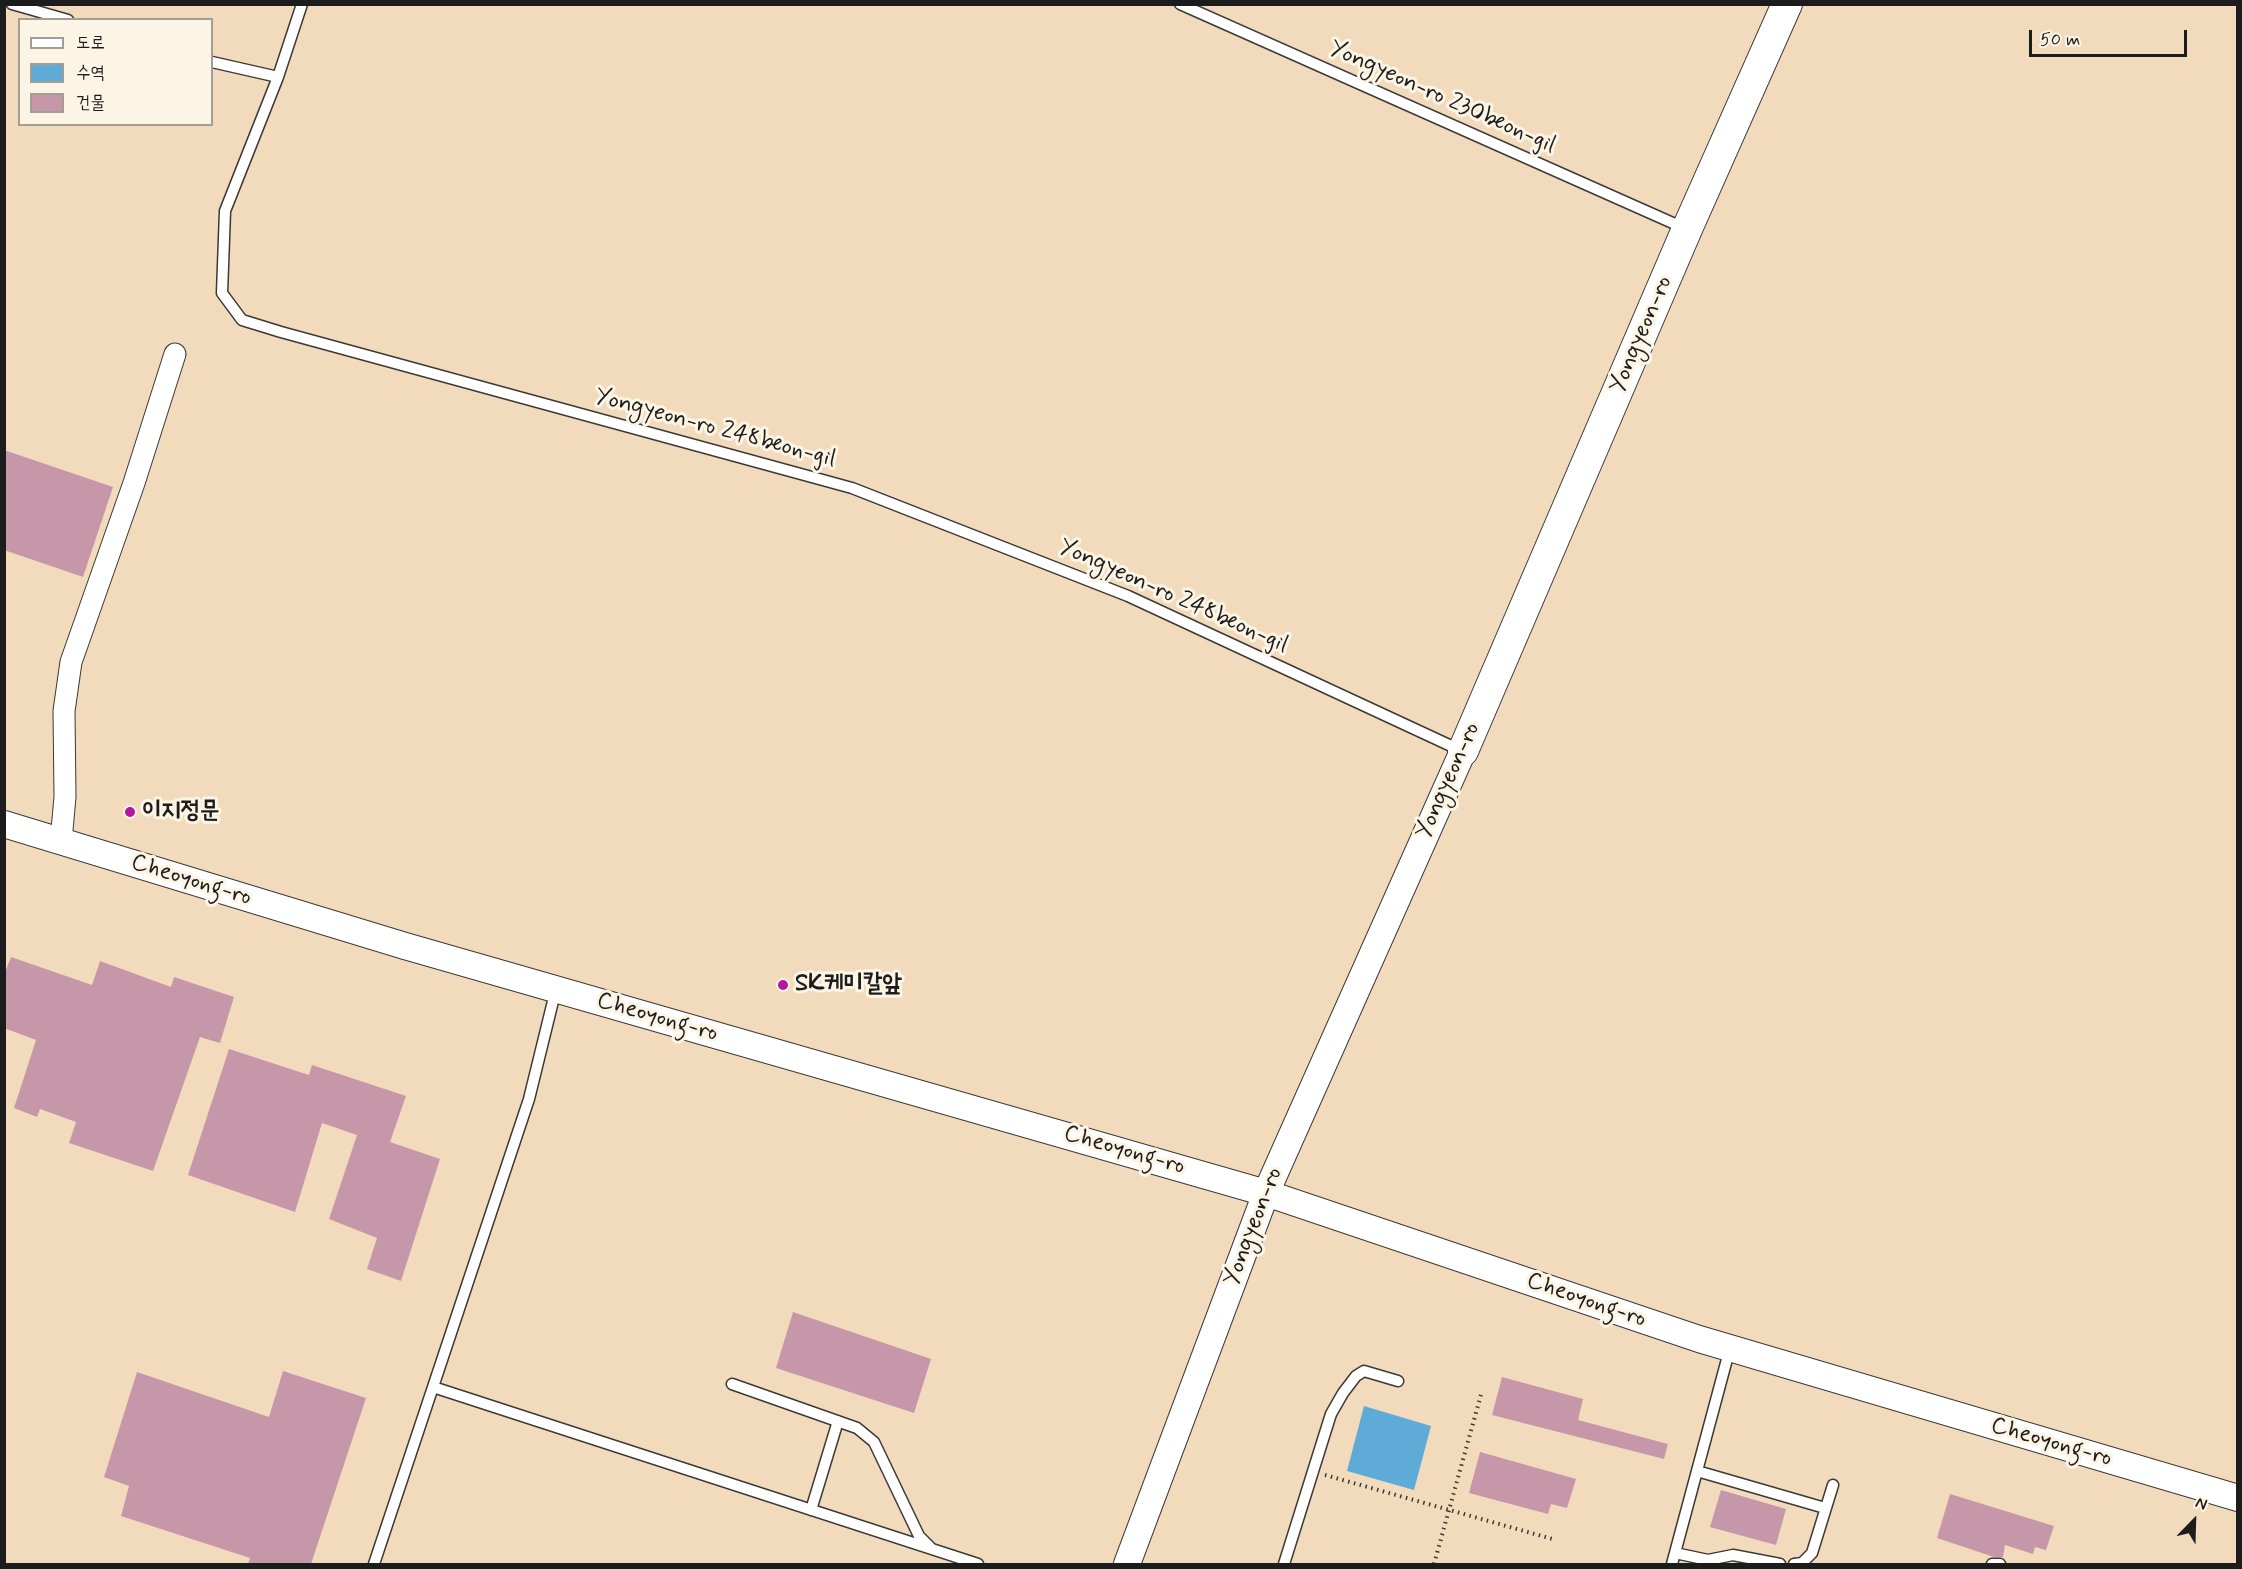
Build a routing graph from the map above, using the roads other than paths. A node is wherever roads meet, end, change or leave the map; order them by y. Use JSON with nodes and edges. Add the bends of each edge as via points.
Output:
{"nodes":[{"id":1,"x":12,"y":4,"type":"edge"},
{"id":2,"x":302,"y":4,"type":"edge"},
{"id":3,"x":1180,"y":4,"type":"edge"},
{"id":4,"x":1787,"y":4,"type":"edge"},
{"id":5,"x":61,"y":18,"type":"edge"},
{"id":6,"x":213,"y":62,"type":"edge"},
{"id":7,"x":278,"y":77,"type":"junction"},
{"id":8,"x":1687,"y":229,"type":"junction"},
{"id":9,"x":175,"y":354,"type":"dead end"},
{"id":10,"x":1463,"y":751,"type":"junction"},
{"id":11,"x":4,"y":824,"type":"edge"},
{"id":12,"x":62,"y":842,"type":"junction"},
{"id":13,"x":556,"y":989,"type":"junction"},
{"id":14,"x":1266,"y":1193,"type":"junction"},
{"id":15,"x":1730,"y":1348,"type":"junction"},
{"id":16,"x":1398,"y":1381,"type":"dead end"},
{"id":17,"x":732,"y":1384,"type":"dead end"},
{"id":18,"x":433,"y":1387,"type":"junction"},
{"id":19,"x":837,"y":1421,"type":"junction"},
{"id":20,"x":1697,"y":1471,"type":"junction"},
{"id":21,"x":1833,"y":1485,"type":"dead end"},
{"id":22,"x":2238,"y":1498,"type":"edge"},
{"id":23,"x":1825,"y":1508,"type":"junction"},
{"id":24,"x":811,"y":1510,"type":"junction"},
{"id":25,"x":933,"y":1550,"type":"junction"},
{"id":26,"x":1675,"y":1553,"type":"junction"},
{"id":27,"x":374,"y":1564,"type":"edge"},
{"id":28,"x":978,"y":1564,"type":"edge"},
{"id":29,"x":1127,"y":1564,"type":"edge"},
{"id":30,"x":1284,"y":1564,"type":"edge"},
{"id":31,"x":1672,"y":1564,"type":"edge"},
{"id":32,"x":1780,"y":1564,"type":"edge"},
{"id":33,"x":1794,"y":1564,"type":"edge"},
{"id":34,"x":1992,"y":1564,"type":"edge"},
{"id":35,"x":2000,"y":1564,"type":"edge"}],
"edges":[{"from":1,"to":5,"type":"lane"},
{"from":2,"to":7,"type":"lane","name":"Yongyeon-ro 248beon-gil"},
{"from":3,"to":8,"type":"lane","name":"Yongyeon-ro 230beon-gil"},
{"from":4,"to":8,"type":"main road","name":"Yongyeon-ro"},
{"from":6,"to":7,"type":"lane"},
{"from":7,"to":10,"type":"lane","name":"Yongyeon-ro 248beon-gil","via":[[225,211],[222,292],[242,320],[852,488],[1128,596]]},
{"from":8,"to":10,"type":"main road","name":"Yongyeon-ro"},
{"from":9,"to":12,"type":"street","via":[[71,662],[64,711]]},
{"from":10,"to":14,"type":"street","name":"Yongyeon-ro"},
{"from":11,"to":12,"type":"street","name":"Cheoyong-ro"},
{"from":12,"to":13,"type":"street","name":"Cheoyong-ro"},
{"from":13,"to":14,"type":"street","name":"Cheoyong-ro"},
{"from":13,"to":18,"type":"lane","via":[[529,1099]]},
{"from":14,"to":15,"type":"street","name":"Cheoyong-ro"},
{"from":14,"to":29,"type":"street","name":"Yongyeon-ro"},
{"from":15,"to":20,"type":"lane"},
{"from":15,"to":22,"type":"street","name":"Cheoyong-ro"},
{"from":16,"to":30,"type":"lane","via":[[1364,1371],[1356,1376],[1331,1414]]},
{"from":17,"to":19,"type":"lane"},
{"from":18,"to":24,"type":"lane"},
{"from":18,"to":27,"type":"lane"},
{"from":19,"to":24,"type":"lane"},
{"from":19,"to":25,"type":"lane","via":[[857,1428],[874,1442],[919,1536]]},
{"from":20,"to":23,"type":"lane"},
{"from":20,"to":26,"type":"lane"},
{"from":21,"to":23,"type":"lane"},
{"from":23,"to":33,"type":"lane","via":[[1812,1553],[1802,1563]]},
{"from":24,"to":25,"type":"lane"},
{"from":25,"to":28,"type":"lane"},
{"from":26,"to":31,"type":"lane"},
{"from":26,"to":32,"type":"lane","via":[[1707,1560],[1733,1555]]},
{"from":34,"to":35,"type":"lane"}]}
